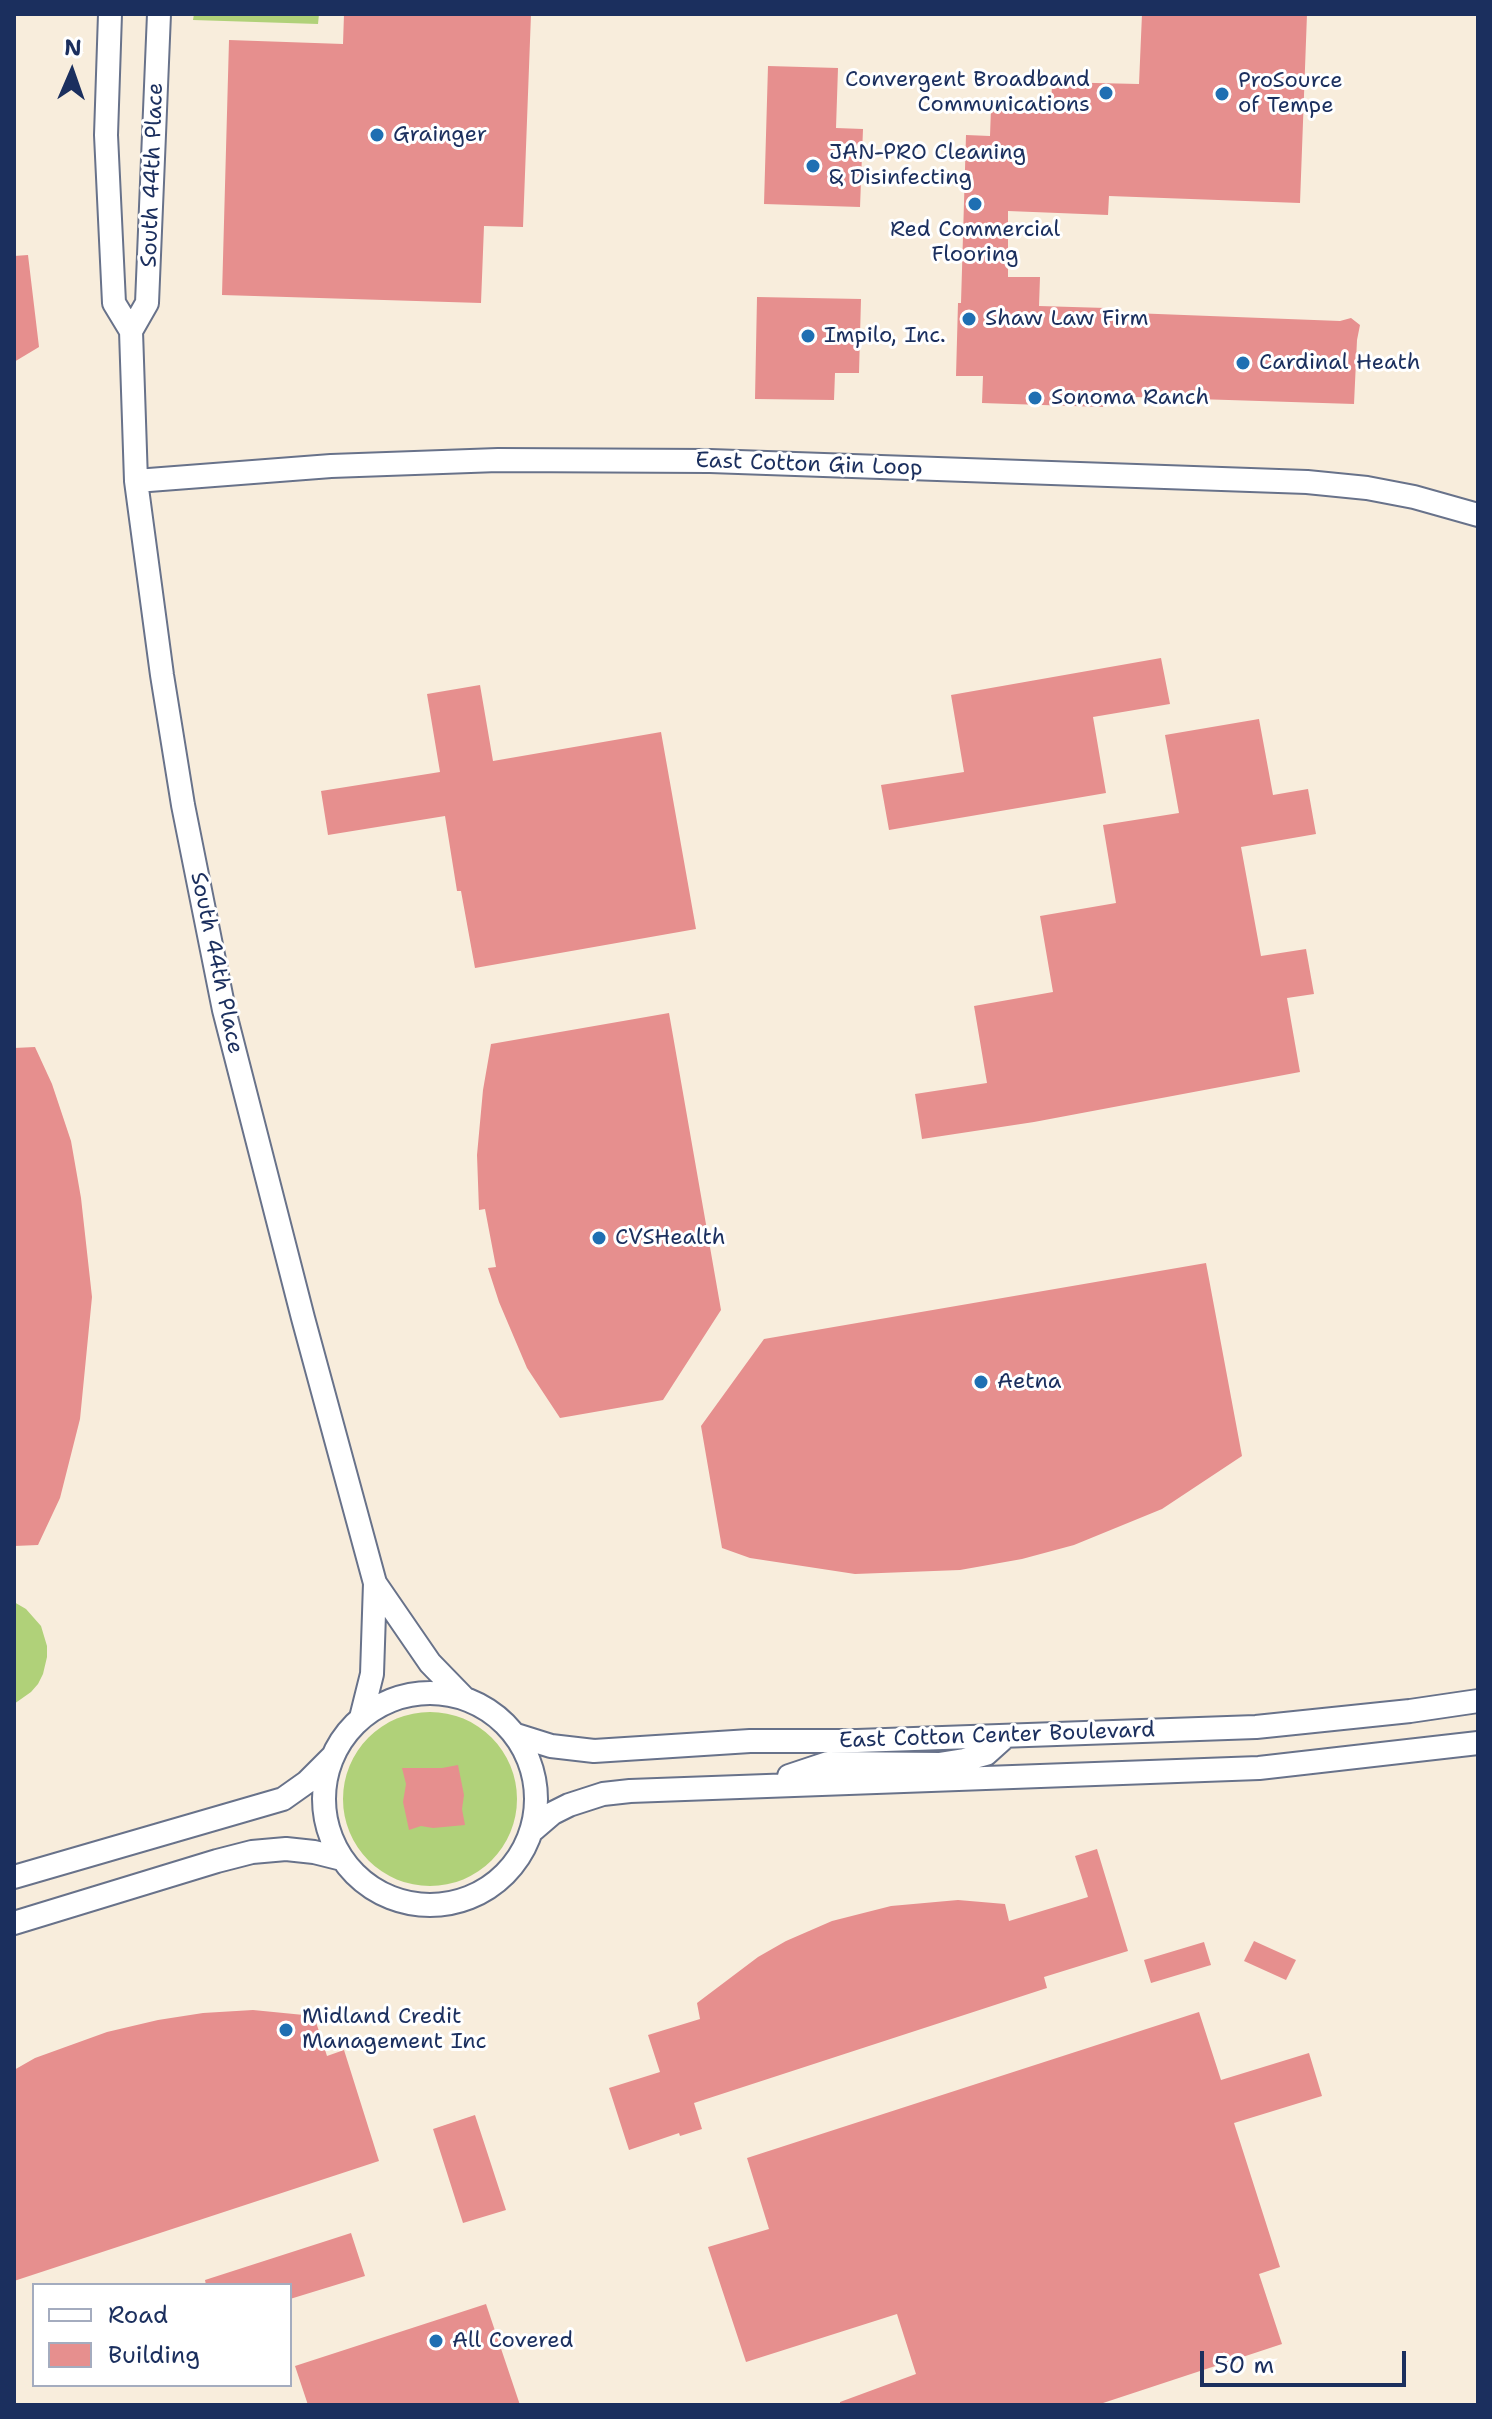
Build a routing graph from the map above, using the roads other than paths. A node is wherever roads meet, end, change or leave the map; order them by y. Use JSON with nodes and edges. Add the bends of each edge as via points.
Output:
{"nodes":[{"id":1,"x":110,"y":14,"type":"edge"},
{"id":2,"x":159,"y":14,"type":"edge"},
{"id":3,"x":131,"y":331,"type":"junction"},
{"id":4,"x":136,"y":481,"type":"junction"},
{"id":5,"x":1478,"y":515,"type":"edge"},
{"id":6,"x":375,"y":1583,"type":"junction"},
{"id":7,"x":464,"y":1698,"type":"junction"},
{"id":8,"x":1478,"y":1701,"type":"edge"},
{"id":9,"x":361,"y":1718,"type":"junction"},
{"id":10,"x":516,"y":1735,"type":"junction"},
{"id":11,"x":1006,"y":1736,"type":"junction"},
{"id":12,"x":1478,"y":1743,"type":"edge"},
{"id":13,"x":333,"y":1756,"type":"junction"},
{"id":14,"x":765,"y":1785,"type":"junction"},
{"id":15,"x":532,"y":1831,"type":"junction"},
{"id":16,"x":342,"y":1859,"type":"junction"},
{"id":17,"x":14,"y":1877,"type":"edge"},
{"id":18,"x":14,"y":1923,"type":"edge"}],
"edges":[{"from":1,"to":3,"type":"street","name":"South 44th Place","via":[[106,135],[114,303]]},
{"from":2,"to":3,"type":"street","name":"South 44th Place","via":[[147,303]]},
{"from":3,"to":4,"type":"street","name":"South 44th Place"},
{"from":4,"to":5,"type":"street","name":"East Cotton Gin Loop","via":[[347,465],[710,461],[1307,482],[1414,497]]},
{"from":4,"to":6,"type":"street","name":"South 44th Place","via":[[183,805],[224,1010]]},
{"from":6,"to":7,"type":"street","name":"South 44th Place","via":[[430,1663]]},
{"from":6,"to":9,"type":"street","name":"South 44th Place","via":[[373,1669]]},
{"from":7,"to":9,"type":"street","name":"East Cotton Center Boulevard","via":[[443,1693],[404,1696]]},
{"from":7,"to":10,"type":"street","name":"East Cotton Center Boulevard","via":[[490,1711]]},
{"from":8,"to":11,"type":"street","name":"East Cotton Center Boulevard","via":[[1256,1727]]},
{"from":9,"to":13,"type":"street","name":"East Cotton Center Boulevard"},
{"from":10,"to":11,"type":"street","name":"East Cotton Center Boulevard","via":[[594,1751],[750,1741]]},
{"from":10,"to":15,"type":"street","name":"East Cotton Center Boulevard","via":[[536,1782]]},
{"from":11,"to":14,"type":"street","via":[[986,1754],[964,1760],[828,1763]]},
{"from":12,"to":14,"type":"street","name":"East Cotton Center Boulevard","via":[[1259,1768]]},
{"from":13,"to":16,"type":"street","name":"East Cotton Center Boulevard","via":[[324,1810]]},
{"from":13,"to":17,"type":"street","name":"East Cotton Center Boulevard","via":[[283,1799]]},
{"from":14,"to":15,"type":"street","name":"East Cotton Center Boulevard","via":[[603,1794],[553,1813]]},
{"from":15,"to":16,"type":"street","name":"East Cotton Center Boulevard","via":[[504,1876],[468,1898],[446,1904],[419,1905],[383,1894]]},
{"from":16,"to":18,"type":"street","via":[[286,1849],[252,1852]]}]}
